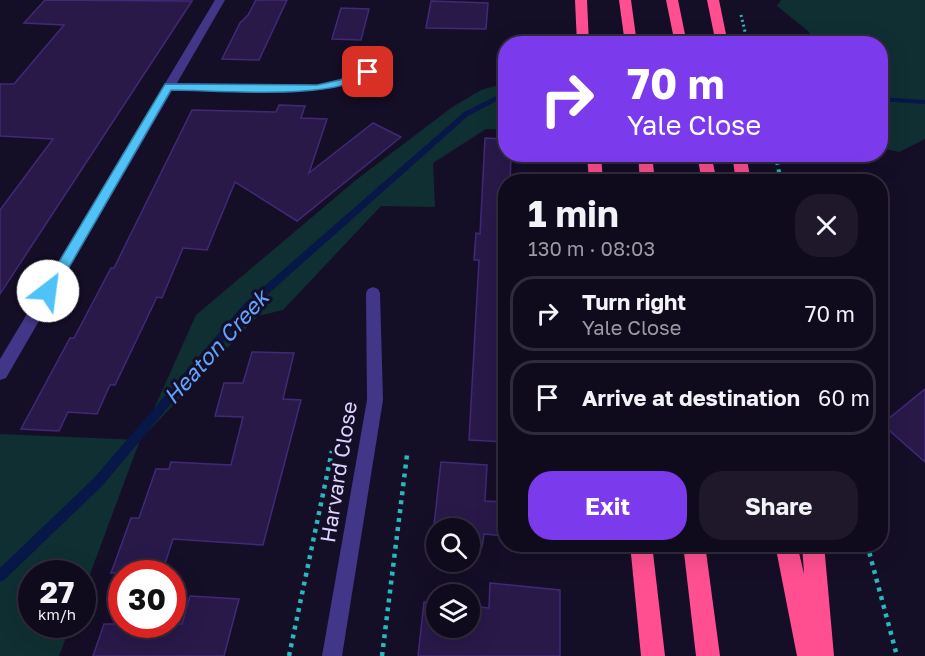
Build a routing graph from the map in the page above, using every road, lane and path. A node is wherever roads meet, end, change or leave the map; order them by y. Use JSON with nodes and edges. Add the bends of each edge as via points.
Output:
{"nodes":[{"id":1,"x":220,"y":0,"type":"edge"},
{"id":2,"x":581,"y":0,"type":"edge"},
{"id":3,"x":625,"y":0,"type":"edge"},
{"id":4,"x":672,"y":0,"type":"edge"},
{"id":5,"x":713,"y":0,"type":"edge"},
{"id":6,"x":740,"y":11,"type":"dead end"},
{"id":7,"x":583,"y":36,"type":"edge"},
{"id":8,"x":630,"y":36,"type":"edge"},
{"id":9,"x":679,"y":36,"type":"edge"},
{"id":10,"x":720,"y":36,"type":"edge"},
{"id":11,"x":746,"y":36,"type":"edge"},
{"id":12,"x":384,"y":58,"type":"dead end"},
{"id":13,"x":168,"y":87,"type":"junction"},
{"id":14,"x":373,"y":293,"type":"dead end"},
{"id":15,"x":0,"y":373,"type":"edge"},
{"id":16,"x":332,"y":451,"type":"dead end"},
{"id":17,"x":407,"y":455,"type":"dead end"},
{"id":18,"x":642,"y":552,"type":"edge"},
{"id":19,"x":695,"y":552,"type":"edge"},
{"id":20,"x":788,"y":552,"type":"edge"},
{"id":21,"x":814,"y":552,"type":"edge"},
{"id":22,"x":869,"y":552,"type":"edge"},
{"id":23,"x":289,"y":656,"type":"edge"},
{"id":24,"x":332,"y":656,"type":"edge"},
{"id":25,"x":382,"y":656,"type":"edge"},
{"id":26,"x":653,"y":656,"type":"edge"},
{"id":27,"x":708,"y":656,"type":"edge"},
{"id":28,"x":809,"y":656,"type":"edge"},
{"id":29,"x":822,"y":656,"type":"edge"},
{"id":30,"x":897,"y":656,"type":"edge"}],
"edges":[{"from":1,"to":13,"type":"street"},
{"from":2,"to":7,"type":"highway"},
{"from":3,"to":8,"type":"highway"},
{"from":4,"to":9,"type":"highway"},
{"from":5,"to":10,"type":"highway"},
{"from":6,"to":11,"type":"path"},
{"from":12,"to":13,"type":"street","via":[[362,76],[324,87]]},
{"from":13,"to":15,"type":"street"},
{"from":14,"to":24,"type":"street","name":"Harvard Close","via":[[375,400]]},
{"from":16,"to":23,"type":"path"},
{"from":17,"to":25,"type":"path"},
{"from":18,"to":26,"type":"highway"},
{"from":19,"to":27,"type":"highway"},
{"from":20,"to":28,"type":"highway"},
{"from":21,"to":29,"type":"highway"},
{"from":22,"to":30,"type":"path"}]}
